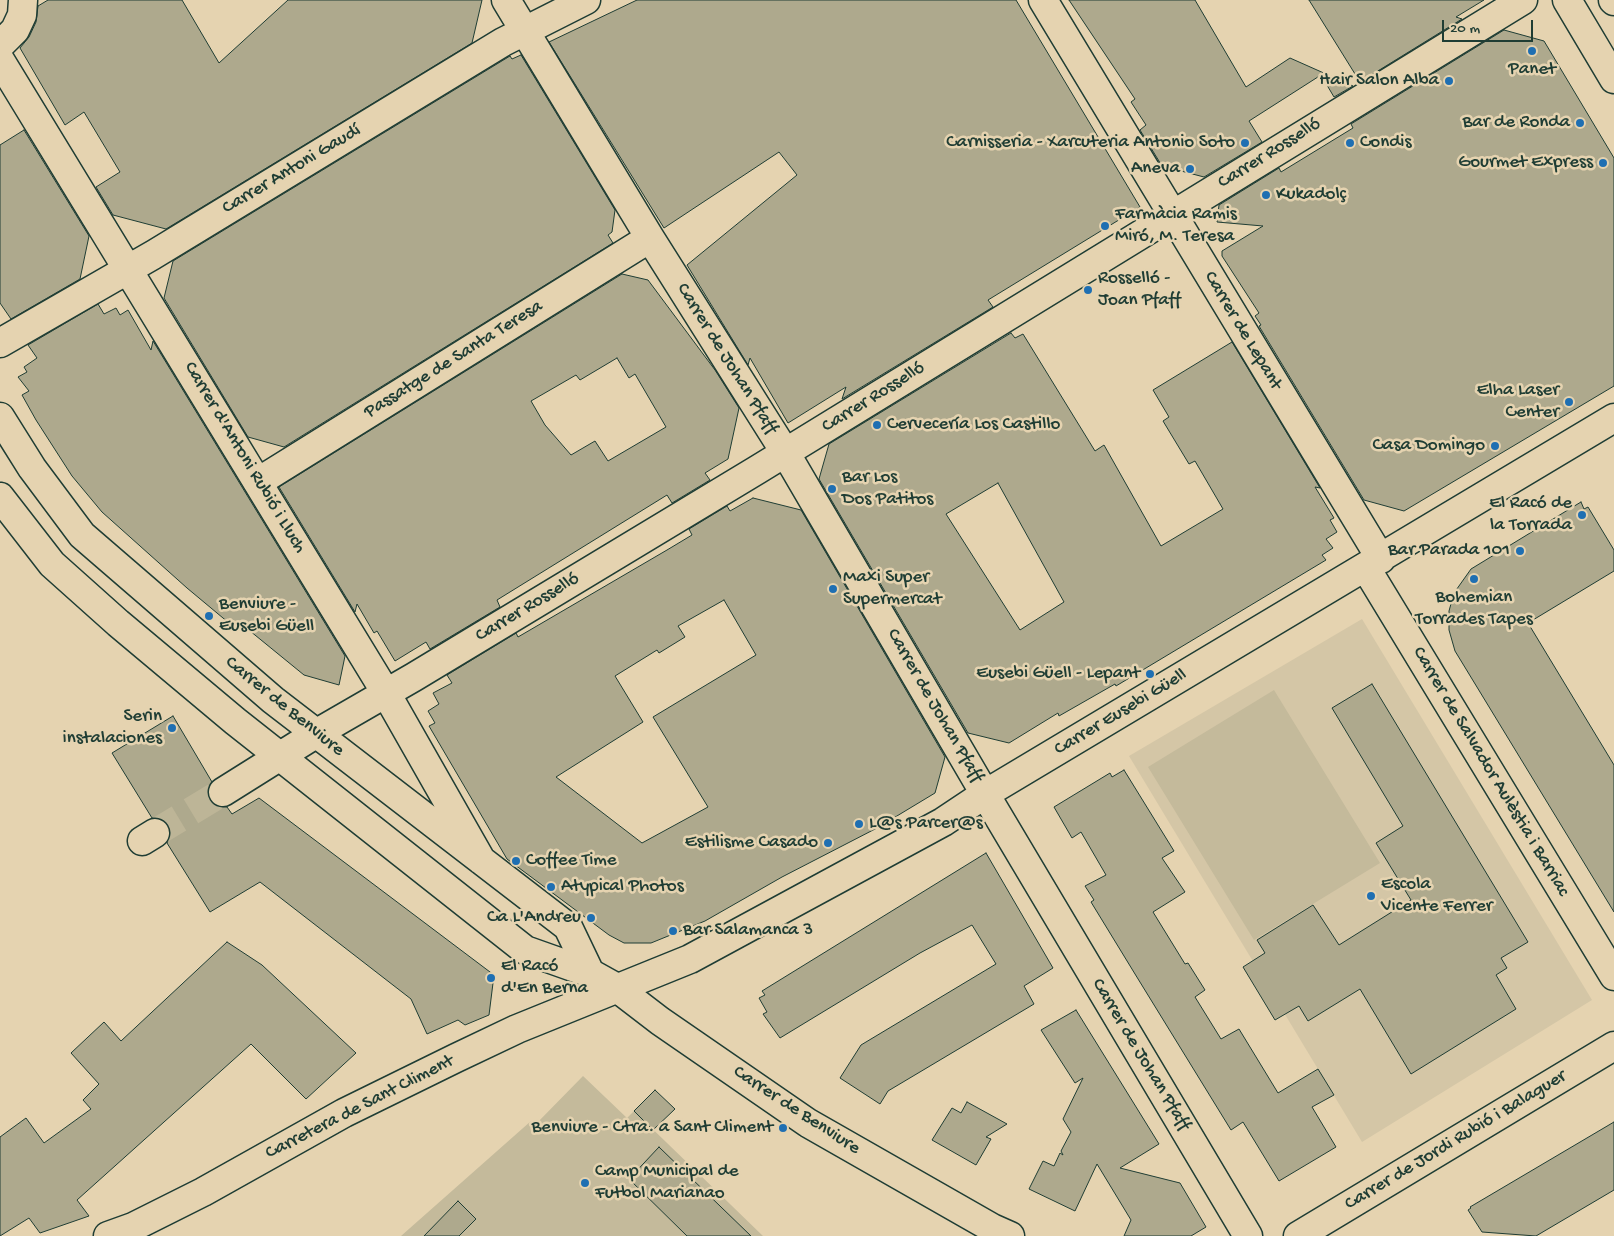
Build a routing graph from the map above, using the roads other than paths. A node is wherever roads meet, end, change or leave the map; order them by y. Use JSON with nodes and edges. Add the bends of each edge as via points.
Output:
{"nodes":[{"id":1,"x":23,"y":0,"type":"edge"},
{"id":2,"x":506,"y":0,"type":"edge"},
{"id":3,"x":586,"y":0,"type":"edge"},
{"id":4,"x":1043,"y":0,"type":"edge"},
{"id":5,"x":1522,"y":0,"type":"edge"},
{"id":6,"x":1567,"y":0,"type":"edge"},
{"id":7,"x":523,"y":30,"type":"junction"},
{"id":8,"x":0,"y":45,"type":"edge"},
{"id":9,"x":0,"y":60,"type":"edge"},
{"id":10,"x":1614,"y":79,"type":"edge"},
{"id":11,"x":1173,"y":214,"type":"junction"},
{"id":12,"x":650,"y":238,"type":"junction"},
{"id":13,"x":129,"y":269,"type":"junction"},
{"id":14,"x":0,"y":343,"type":"edge"},
{"id":15,"x":0,"y":417,"type":"edge"},
{"id":16,"x":1614,"y":418,"type":"edge"},
{"id":17,"x":786,"y":452,"type":"junction"},
{"id":18,"x":258,"y":482,"type":"junction"},
{"id":19,"x":0,"y":497,"type":"edge"},
{"id":20,"x":1373,"y":563,"type":"junction"},
{"id":21,"x":386,"y":693,"type":"junction"},
{"id":22,"x":317,"y":732,"type":"junction"},
{"id":23,"x":281,"y":756,"type":"junction"},
{"id":24,"x":224,"y":792,"type":"tunnel mouth"},
{"id":25,"x":985,"y":794,"type":"junction"},
{"id":26,"x":481,"y":860,"type":"junction"},
{"id":27,"x":590,"y":973,"type":"junction"},
{"id":28,"x":1614,"y":976,"type":"edge"},
{"id":29,"x":618,"y":988,"type":"junction"},
{"id":30,"x":1614,"y":1046,"type":"edge"},
{"id":31,"x":108,"y":1236,"type":"edge"},
{"id":32,"x":1010,"y":1236,"type":"edge"},
{"id":33,"x":1248,"y":1236,"type":"edge"},
{"id":34,"x":1298,"y":1236,"type":"edge"}],
"edges":[{"from":1,"to":8,"type":"street","via":[[16,30]]},
{"from":2,"to":7,"type":"street","name":"Carrer de Johan Pfaff"},
{"from":3,"to":7,"type":"street","name":"Carrer Antoni Gaudí"},
{"from":4,"to":11,"type":"street","name":"Carrer de Lepant"},
{"from":5,"to":11,"type":"street","name":"Carrer Rosselló"},
{"from":6,"to":10,"type":"street"},
{"from":7,"to":12,"type":"street","name":"Carrer de Johan Pfaff"},
{"from":7,"to":13,"type":"street","name":"Carrer Antoni Gaudí"},
{"from":9,"to":13,"type":"street","name":"Carrer d'Antoni Rubió i Lluch"},
{"from":11,"to":17,"type":"street","name":"Carrer Rosselló"},
{"from":11,"to":20,"type":"street","name":"Carrer de Lepant"},
{"from":12,"to":17,"type":"street","name":"Carrer de Johan Pfaff"},
{"from":12,"to":18,"type":"street","name":"Passatge de Santa Teresa"},
{"from":13,"to":14,"type":"street","name":"Carrer Antoni Gaudí"},
{"from":13,"to":18,"type":"street","name":"Carrer d'Antoni Rubió i Lluch"},
{"from":15,"to":22,"type":"street","name":"Carrer de Benviure","via":[[32,468],[82,535],[199,638]]},
{"from":16,"to":20,"type":"street","name":"Carrer Eusebi Güell"},
{"from":17,"to":21,"type":"street","name":"Carrer Rosselló"},
{"from":17,"to":25,"type":"street","name":"Carrer de Johan Pfaff"},
{"from":18,"to":21,"type":"street","name":"Carrer d'Antoni Rubió i Lluch"},
{"from":19,"to":23,"type":"street","name":"Carrer de Benviure","via":[[52,564],[235,721]]},
{"from":20,"to":25,"type":"street","name":"Carrer Eusebi Güell"},
{"from":20,"to":28,"type":"street","name":"Carrer de Salvador Aulèstia i Barriac"},
{"from":21,"to":22,"type":"street","name":"Carrer Rosselló"},
{"from":21,"to":26,"type":"street","name":"Carrer d'Antoni Rubió i Lluch"},
{"from":22,"to":23,"type":"street","name":"Carrer Rosselló"},
{"from":22,"to":26,"type":"street","name":"Carrer de Benviure"},
{"from":23,"to":24,"type":"street","name":"Carrer Rosselló"},
{"from":23,"to":27,"type":"street","name":"Carrer de Benviure","via":[[525,950]]},
{"from":25,"to":29,"type":"street","name":"Carrer Eusebi Güell","via":[[943,822],[690,959]]},
{"from":25,"to":33,"type":"street","name":"Carrer de Johan Pfaff"},
{"from":26,"to":27,"type":"street","name":"Carrer de Benviure","via":[[568,927]]},
{"from":27,"to":29,"type":"street","name":"Carrer de Benviure"},
{"from":29,"to":31,"type":"street","name":"Carretera de Sant Climent","via":[[517,1029],[395,1087],[203,1192]]},
{"from":29,"to":32,"type":"street","name":"Carrer de Benviure","via":[[660,1021],[808,1123]]},
{"from":30,"to":34,"type":"street","name":"Carrer de Jordi Rubió i Balaguer"}]}
